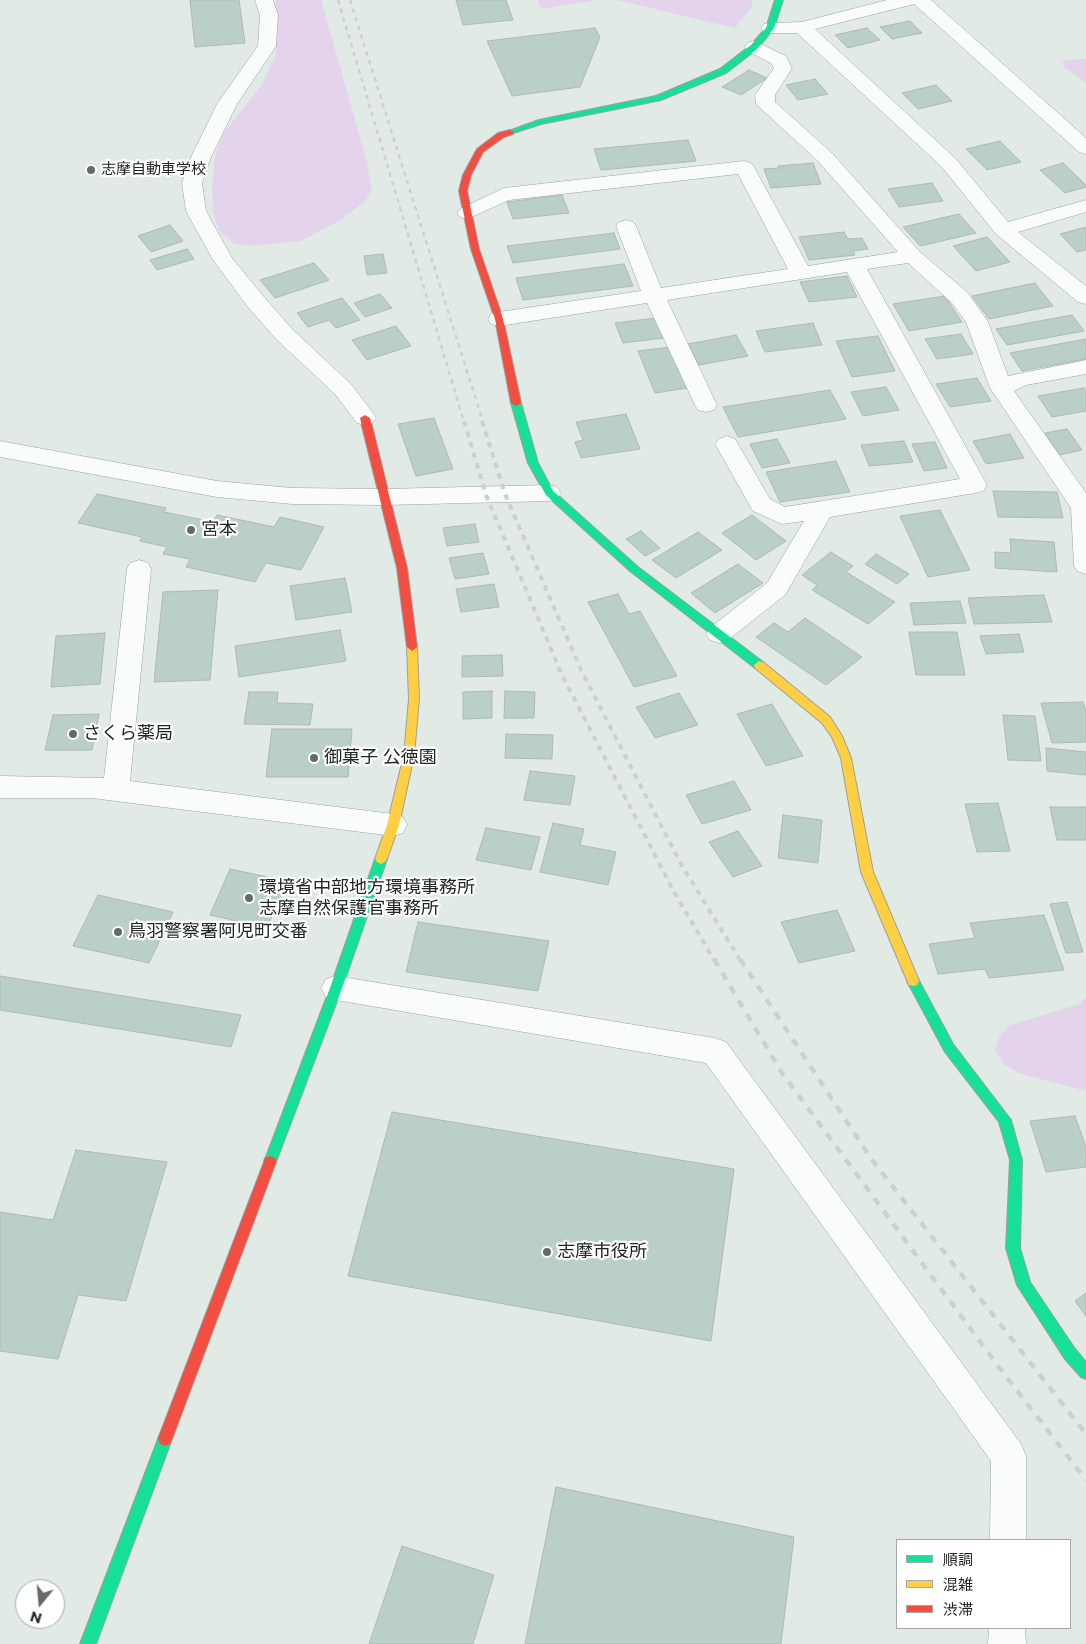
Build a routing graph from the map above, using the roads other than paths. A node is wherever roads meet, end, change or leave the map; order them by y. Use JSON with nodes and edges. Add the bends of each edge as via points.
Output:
{"nodes":[{"id":1,"x":264,"y":0,"type":"edge"},
{"id":2,"x":779,"y":0,"type":"edge"},
{"id":3,"x":908,"y":0,"type":"edge"},
{"id":4,"x":920,"y":0,"type":"edge"},
{"id":5,"x":802,"y":27,"type":"junction"},
{"id":6,"x":770,"y":28,"type":"junction"},
{"id":7,"x":754,"y":47,"type":"junction"},
{"id":8,"x":1086,"y":148,"type":"edge"},
{"id":9,"x":1086,"y":206,"type":"edge"},
{"id":10,"x":467,"y":213,"type":"junction"},
{"id":11,"x":626,"y":226,"type":"dead end"},
{"id":12,"x":1003,"y":230,"type":"junction"},
{"id":13,"x":913,"y":256,"type":"junction"},
{"id":14,"x":854,"y":266,"type":"junction"},
{"id":15,"x":801,"y":274,"type":"junction"},
{"id":16,"x":654,"y":296,"type":"junction"},
{"id":17,"x":1086,"y":297,"type":"edge"},
{"id":18,"x":499,"y":319,"type":"junction"},
{"id":19,"x":1086,"y":366,"type":"edge"},
{"id":20,"x":1001,"y":388,"type":"junction"},
{"id":21,"x":706,"y":405,"type":"dead end"},
{"id":22,"x":365,"y":418,"type":"joint"},
{"id":23,"x":727,"y":444,"type":"dead end"},
{"id":24,"x":0,"y":449,"type":"edge"},
{"id":25,"x":549,"y":493,"type":"junction"},
{"id":26,"x":385,"y":497,"type":"junction"},
{"id":27,"x":822,"y":510,"type":"junction"},
{"id":28,"x":1086,"y":565,"type":"edge"},
{"id":29,"x":139,"y":569,"type":"dead end"},
{"id":30,"x":718,"y":634,"type":"junction"},
{"id":31,"x":0,"y":787,"type":"edge"},
{"id":32,"x":116,"y":790,"type":"junction"},
{"id":33,"x":394,"y":825,"type":"junction"},
{"id":34,"x":336,"y":988,"type":"junction"},
{"id":35,"x":1086,"y":1372,"type":"edge"},
{"id":36,"x":1008,"y":1539,"type":"edge"},
{"id":37,"x":1007,"y":1629,"type":"edge"},
{"id":38,"x":88,"y":1644,"type":"edge"},
{"id":39,"x":1007,"y":1644,"type":"edge"}],
"edges":[{"from":1,"to":22,"type":"street","via":[[269,15],[267,46],[227,104],[201,157],[192,183],[196,211],[223,260],[256,302],[285,335],[343,389]]},
{"from":2,"to":6,"type":"street"},
{"from":3,"to":5,"type":"street"},
{"from":4,"to":8,"type":"street"},
{"from":5,"to":6,"type":"street"},
{"from":5,"to":12,"type":"street","via":[[949,163]]},
{"from":6,"to":7,"type":"street"},
{"from":7,"to":10,"type":"street","via":[[723,71],[693,86],[658,98],[539,122],[501,135],[480,151],[467,175],[463,190]]},
{"from":7,"to":13,"type":"street","via":[[779,60],[783,68],[765,95],[766,104],[825,157]]},
{"from":9,"to":12,"type":"street"},
{"from":10,"to":15,"type":"street","via":[[504,194],[744,167]]},
{"from":10,"to":18,"type":"street","via":[[475,250]]},
{"from":11,"to":16,"type":"street"},
{"from":12,"to":17,"type":"street"},
{"from":13,"to":14,"type":"street"},
{"from":13,"to":20,"type":"street","via":[[960,298],[977,322]]},
{"from":14,"to":15,"type":"street"},
{"from":14,"to":27,"type":"street","via":[[975,485]]},
{"from":15,"to":16,"type":"street"},
{"from":16,"to":18,"type":"street"},
{"from":16,"to":21,"type":"street"},
{"from":18,"to":25,"type":"street","via":[[518,416],[533,462]]},
{"from":19,"to":20,"type":"street","via":[[1020,378]]},
{"from":20,"to":28,"type":"street","via":[[1083,507]]},
{"from":22,"to":26,"type":"street"},
{"from":23,"to":27,"type":"street","via":[[761,505],[782,516]]},
{"from":24,"to":26,"type":"street","via":[[217,489],[292,496]]},
{"from":25,"to":26,"type":"street"},
{"from":25,"to":30,"type":"street","via":[[634,569]]},
{"from":26,"to":33,"type":"street","via":[[402,568],[411,631],[414,699],[409,755]]},
{"from":27,"to":30,"type":"street","via":[[776,589]]},
{"from":29,"to":32,"type":"street"},
{"from":30,"to":35,"type":"street","via":[[789,688],[826,720],[837,736],[846,758],[867,872],[910,974],[949,1048],[1005,1120],[1016,1160],[1013,1248],[1024,1286]]},
{"from":31,"to":32,"type":"street"},
{"from":32,"to":33,"type":"street"},
{"from":33,"to":34,"type":"street"},
{"from":34,"to":36,"type":"street","via":[[715,1051],[1009,1456]]},
{"from":34,"to":38,"type":"street"},
{"from":37,"to":39,"type":"street"}]}
